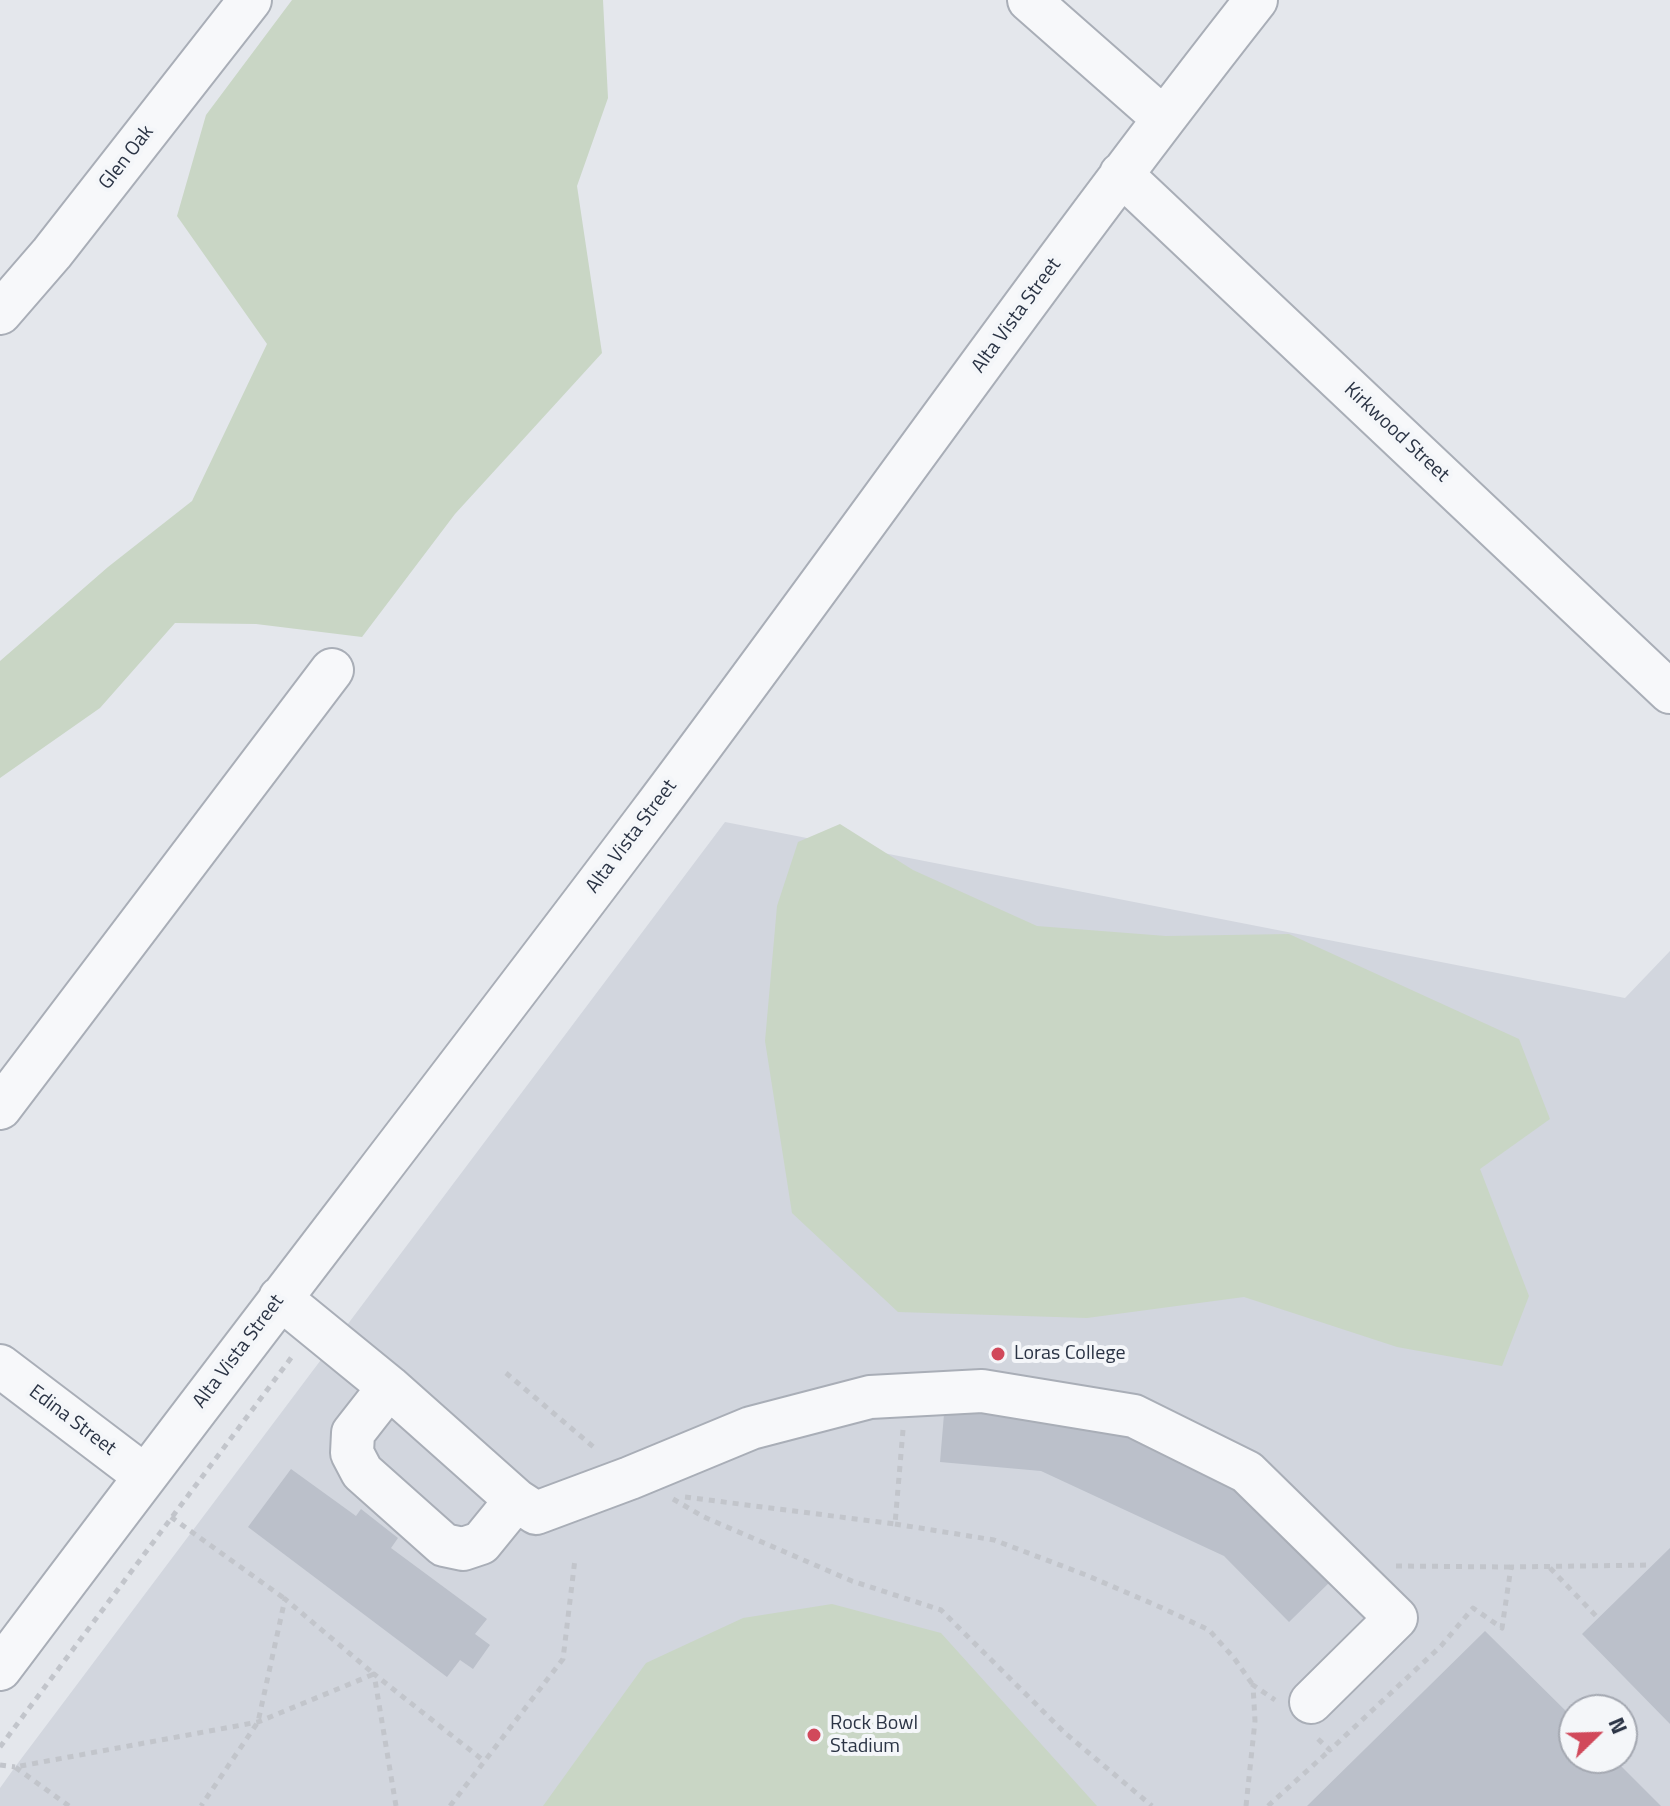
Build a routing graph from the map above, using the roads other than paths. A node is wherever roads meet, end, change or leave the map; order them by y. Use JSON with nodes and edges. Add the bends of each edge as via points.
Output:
{"nodes":[{"id":1,"x":250,"y":0,"type":"edge"},
{"id":2,"x":1029,"y":0,"type":"edge"},
{"id":3,"x":1256,"y":0,"type":"edge"},
{"id":4,"x":1163,"y":118,"type":"junction"},
{"id":5,"x":1121,"y":174,"type":"junction"},
{"id":6,"x":0,"y":313,"type":"edge"},
{"id":7,"x":332,"y":670,"type":"dead end"},
{"id":8,"x":1670,"y":692,"type":"edge"},
{"id":9,"x":0,"y":1108,"type":"edge"},
{"id":10,"x":280,"y":1298,"type":"junction"},
{"id":11,"x":0,"y":1366,"type":"edge"},
{"id":12,"x":389,"y":1387,"type":"junction"},
{"id":13,"x":145,"y":1476,"type":"junction"},
{"id":14,"x":516,"y":1500,"type":"junction"},
{"id":15,"x":0,"y":1669,"type":"edge"},
{"id":16,"x":1299,"y":1711,"type":"road end"}],
"edges":[{"from":1,"to":6,"type":"street","name":"Glen Oak"},
{"from":2,"to":4,"type":"street"},
{"from":3,"to":4,"type":"street","name":"Alta Vista Street"},
{"from":4,"to":5,"type":"street","name":"Alta Vista Street"},
{"from":5,"to":8,"type":"street","name":"Kirkwood Street"},
{"from":5,"to":10,"type":"street","name":"Alta Vista Street","via":[[649,815]]},
{"from":7,"to":9,"type":"street"},
{"from":10,"to":12,"type":"street"},
{"from":10,"to":13,"type":"street","name":"Alta Vista Street"},
{"from":11,"to":13,"type":"street","name":"Edina Street"},
{"from":12,"to":14,"type":"street"},
{"from":12,"to":14,"type":"street","via":[[353,1433],[352,1453],[362,1472],[444,1545],[463,1549],[481,1543]]},
{"from":13,"to":15,"type":"street","name":"Alta Vista Street"},
{"from":14,"to":16,"type":"street","via":[[536,1513],[751,1428],[870,1397],[982,1391],[1134,1416],[1247,1472],[1396,1618]]}]}
